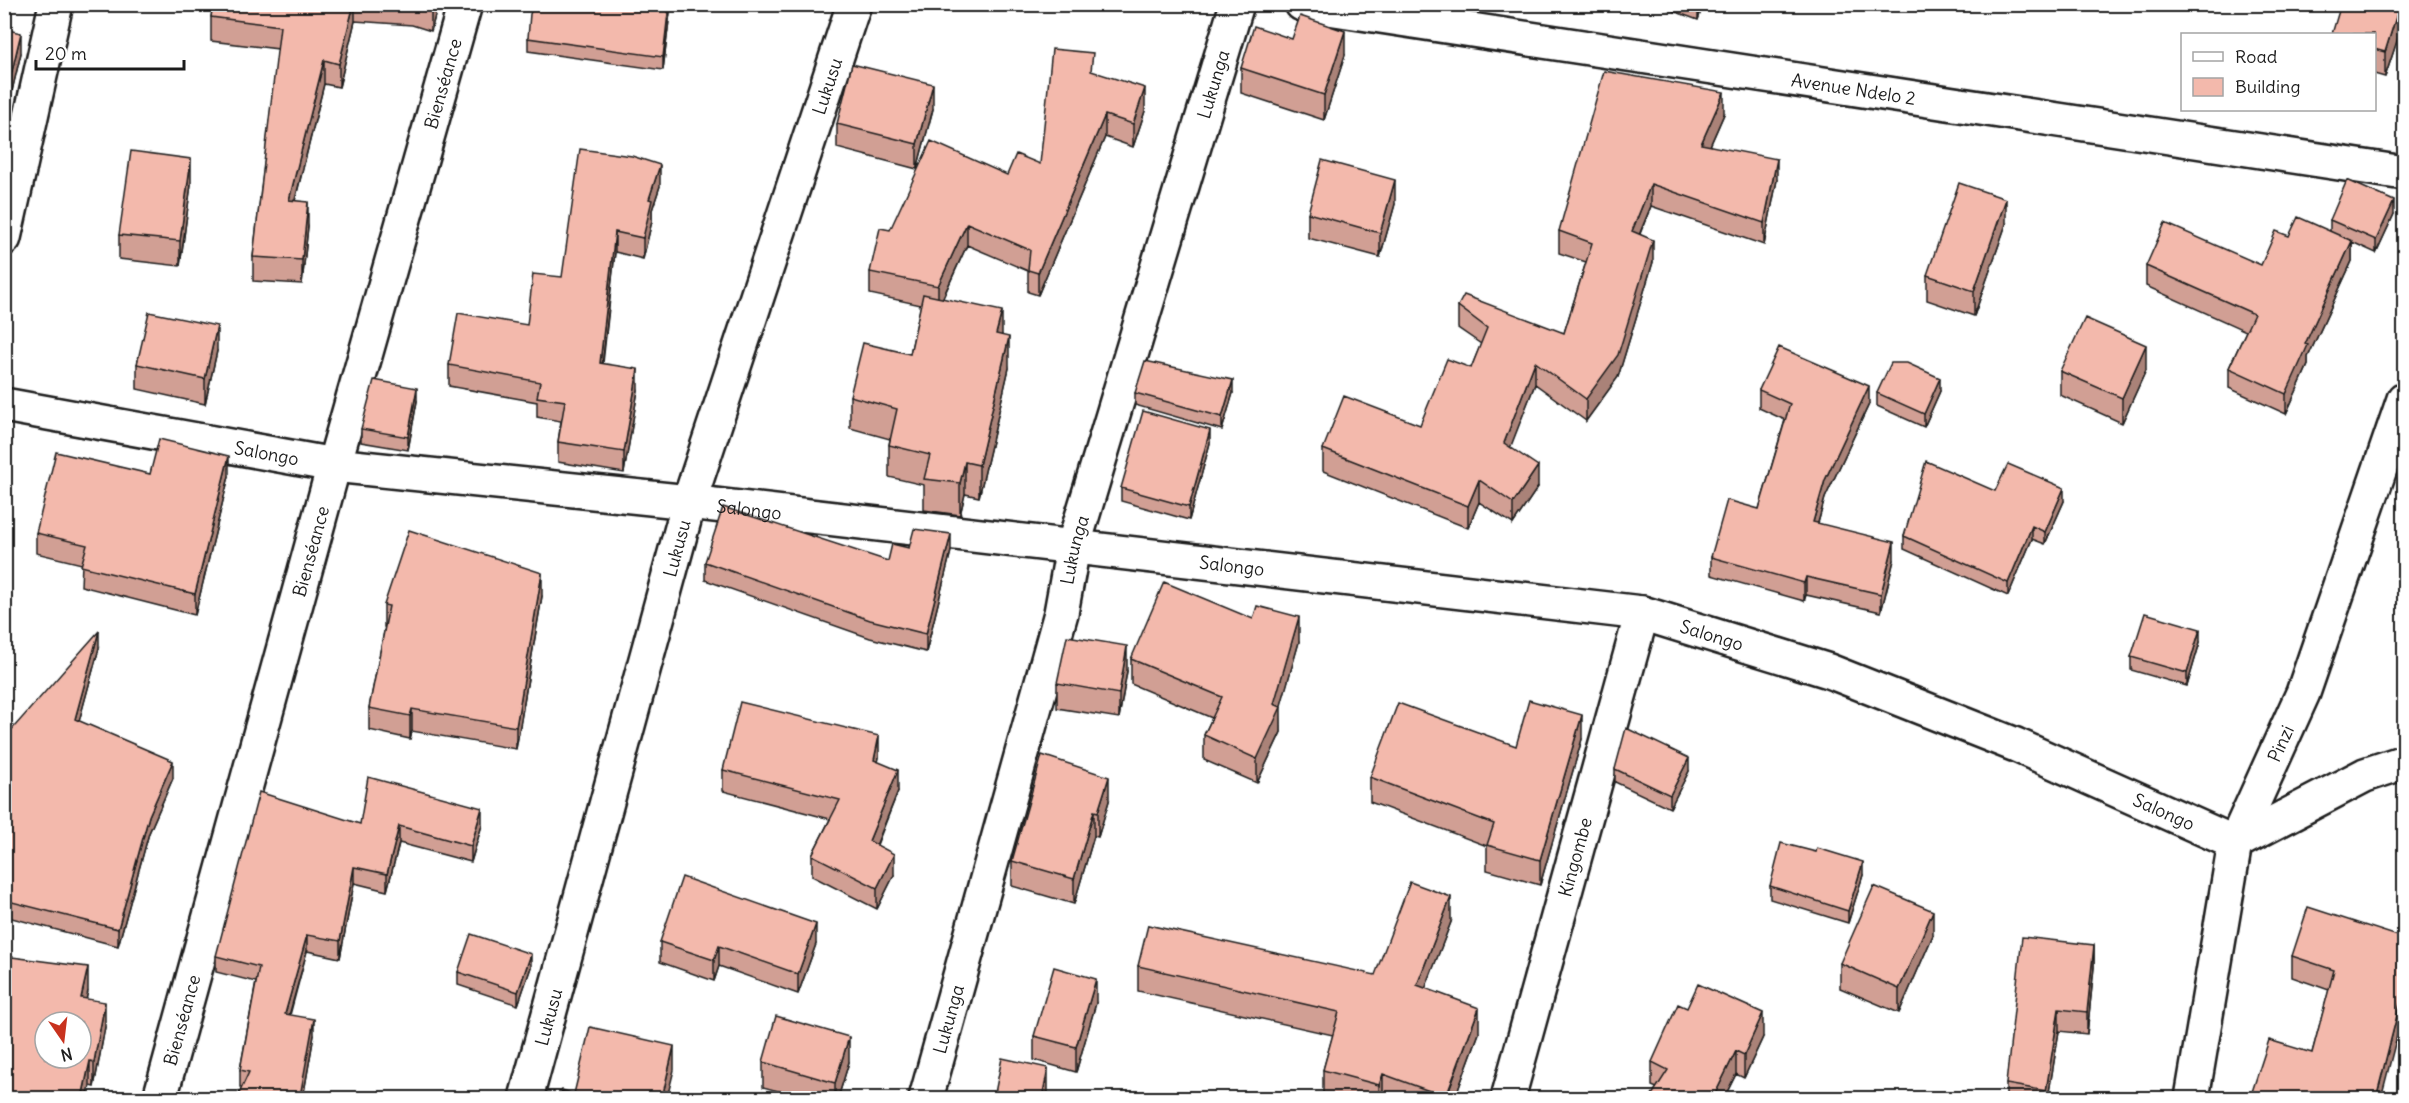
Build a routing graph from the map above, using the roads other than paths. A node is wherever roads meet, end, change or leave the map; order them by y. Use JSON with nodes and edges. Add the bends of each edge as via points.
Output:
{"nodes":[{"id":1,"x":56,"y":4,"type":"edge"},
{"id":2,"x":465,"y":4,"type":"edge"},
{"id":3,"x":854,"y":4,"type":"edge"},
{"id":4,"x":1237,"y":4,"type":"edge"},
{"id":5,"x":1302,"y":4,"type":"edge"},
{"id":6,"x":2404,"y":173,"type":"edge"},
{"id":7,"x":4,"y":238,"type":"edge"},
{"id":8,"x":2404,"y":399,"type":"edge"},
{"id":9,"x":4,"y":405,"type":"edge"},
{"id":10,"x":334,"y":465,"type":"junction"},
{"id":11,"x":689,"y":502,"type":"junction"},
{"id":12,"x":1073,"y":547,"type":"junction"},
{"id":13,"x":1642,"y":614,"type":"junction"},
{"id":14,"x":2404,"y":762,"type":"edge"},
{"id":15,"x":2235,"y":843,"type":"junction"},
{"id":16,"x":160,"y":1098,"type":"edge"},
{"id":17,"x":526,"y":1098,"type":"edge"},
{"id":18,"x":926,"y":1098,"type":"edge"},
{"id":19,"x":1508,"y":1098,"type":"edge"},
{"id":20,"x":2192,"y":1098,"type":"edge"}],
"edges":[{"from":1,"to":7,"type":"street"},
{"from":2,"to":10,"type":"street","name":"Bienséance"},
{"from":3,"to":11,"type":"street","name":"Lukusu"},
{"from":4,"to":12,"type":"street","name":"Lukunga"},
{"from":5,"to":6,"type":"street","name":"Avenue Ndelo 2"},
{"from":8,"to":15,"type":"street","name":"Pinzi","via":[[2303,693]]},
{"from":9,"to":10,"type":"street","name":"Salongo"},
{"from":10,"to":11,"type":"street","name":"Salongo"},
{"from":10,"to":16,"type":"street","name":"Bienséance"},
{"from":11,"to":12,"type":"street","name":"Salongo"},
{"from":11,"to":17,"type":"street","name":"Lukusu"},
{"from":12,"to":13,"type":"street","name":"Salongo"},
{"from":12,"to":18,"type":"street","name":"Lukunga","via":[[1061,613]]},
{"from":13,"to":15,"type":"street","name":"Salongo","via":[[1829,671],[2016,745]]},
{"from":13,"to":19,"type":"street","name":"Kingombe"},
{"from":14,"to":15,"type":"street","via":[[2364,775]]},
{"from":15,"to":20,"type":"street","name":"Pinzi"}]}
